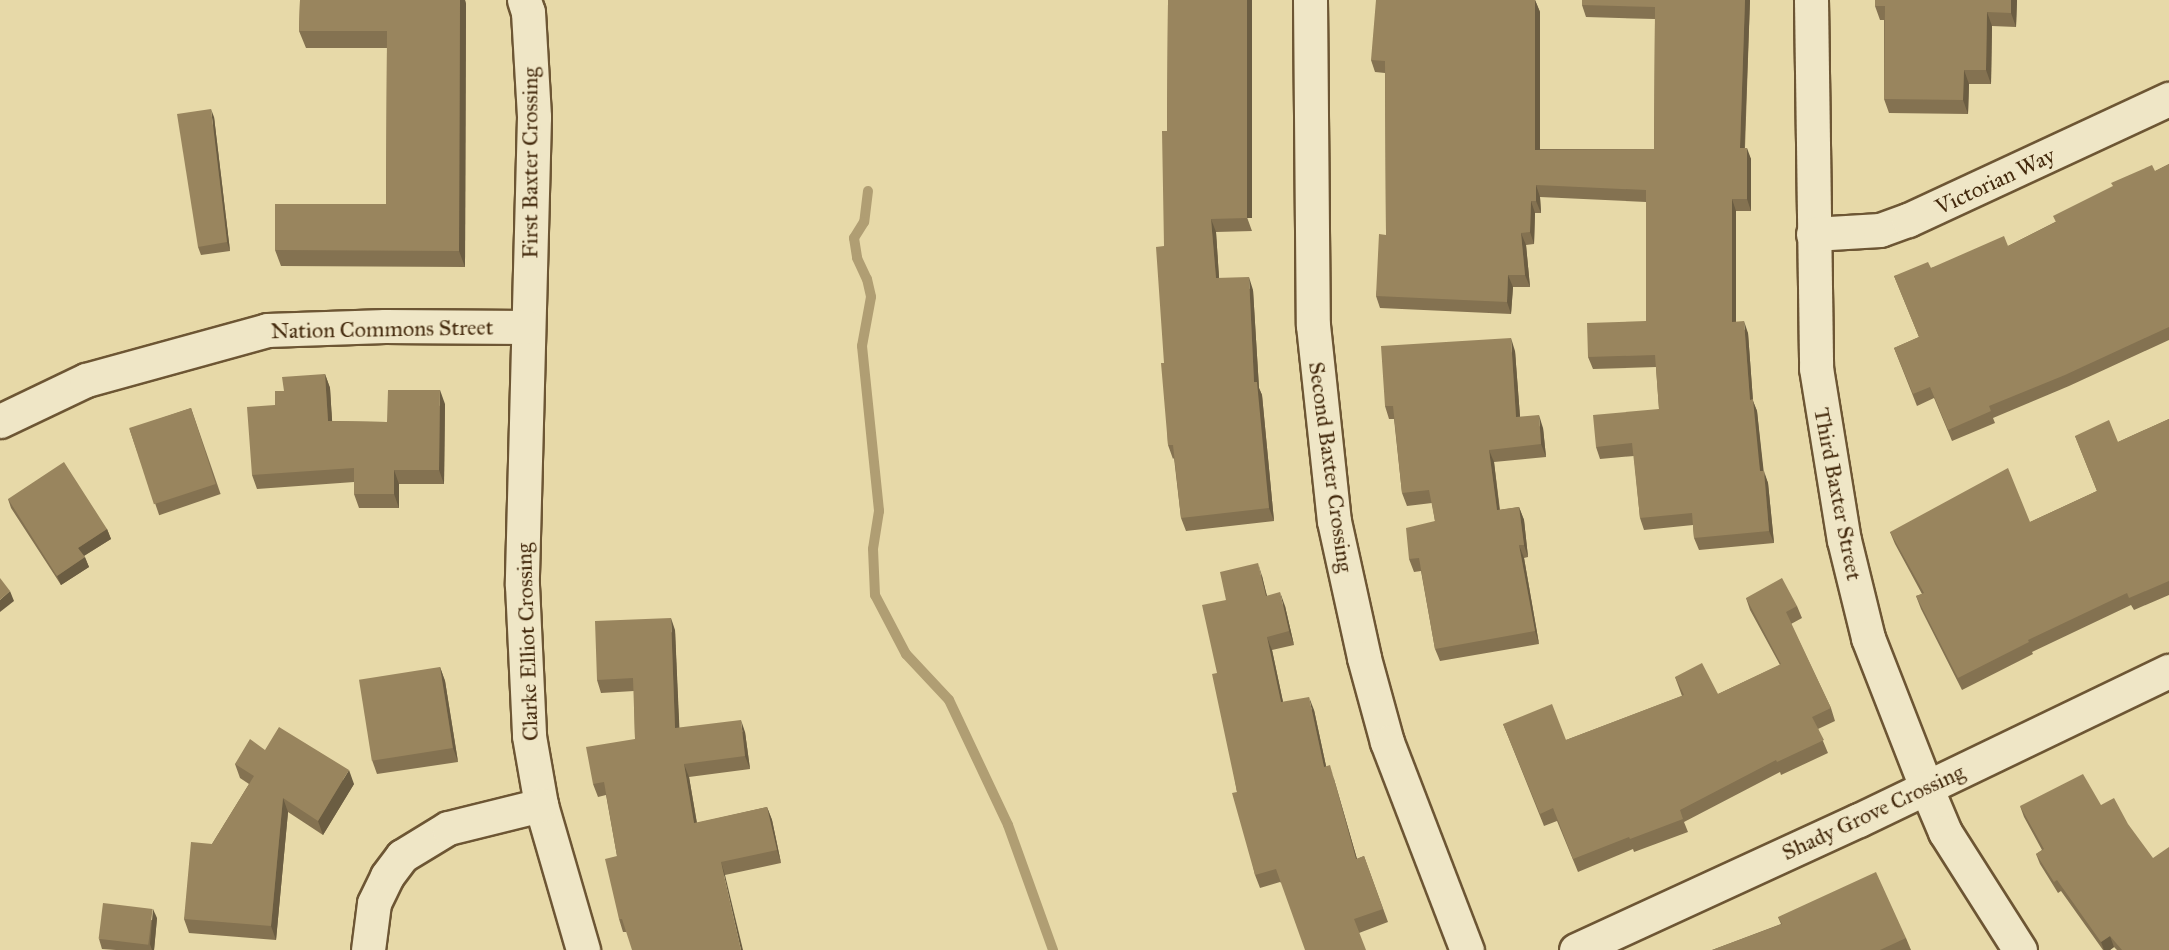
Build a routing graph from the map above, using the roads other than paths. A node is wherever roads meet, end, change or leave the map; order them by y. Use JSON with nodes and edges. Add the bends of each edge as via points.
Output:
{"nodes":[{"id":1,"x":524,"y":0,"type":"edge"},
{"id":2,"x":1310,"y":0,"type":"edge"},
{"id":3,"x":1811,"y":0,"type":"edge"},
{"id":4,"x":2169,"y":99,"type":"edge"},
{"id":5,"x":1813,"y":234,"type":"junction"},
{"id":6,"x":527,"y":327,"type":"junction"},
{"id":7,"x":0,"y":421,"type":"edge"},
{"id":8,"x":2169,"y":671,"type":"edge"},
{"id":9,"x":1926,"y":787,"type":"junction"},
{"id":10,"x":541,"y":804,"type":"junction"},
{"id":11,"x":368,"y":950,"type":"edge"},
{"id":12,"x":583,"y":950,"type":"edge"},
{"id":13,"x":1467,"y":950,"type":"edge"},
{"id":14,"x":1576,"y":950,"type":"edge"},
{"id":15,"x":2020,"y":950,"type":"edge"}],
"edges":[{"from":1,"to":6,"type":"street","name":"First Baxter Crossing","via":[[534,117]]},
{"from":2,"to":13,"type":"street","name":"Second Baxter Crossing","via":[[1313,325],[1334,521],[1387,742]]},
{"from":3,"to":5,"type":"street","name":"Third Baxter Street"},
{"from":4,"to":5,"type":"street","name":"Victorian Way","via":[[1908,220],[1880,230]]},
{"from":5,"to":9,"type":"street","name":"Third Baxter Street","via":[[1816,368],[1844,540],[1868,638]]},
{"from":6,"to":7,"type":"street","name":"Nation Commons Street","via":[[267,330],[86,380]]},
{"from":6,"to":10,"type":"street","name":"Clarke Elliot Crossing","via":[[522,585],[529,736]]},
{"from":8,"to":9,"type":"street","name":"Shady Grove Crossing"},
{"from":9,"to":14,"type":"street","name":"Shady Grove Crossing"},
{"from":9,"to":15,"type":"street","name":"Third Baxter Street","via":[[1945,832]]},
{"from":10,"to":11,"type":"street","via":[[448,828],[402,856],[374,903]]},
{"from":10,"to":12,"type":"street","name":"Clarke Elliot Crossing"}]}
